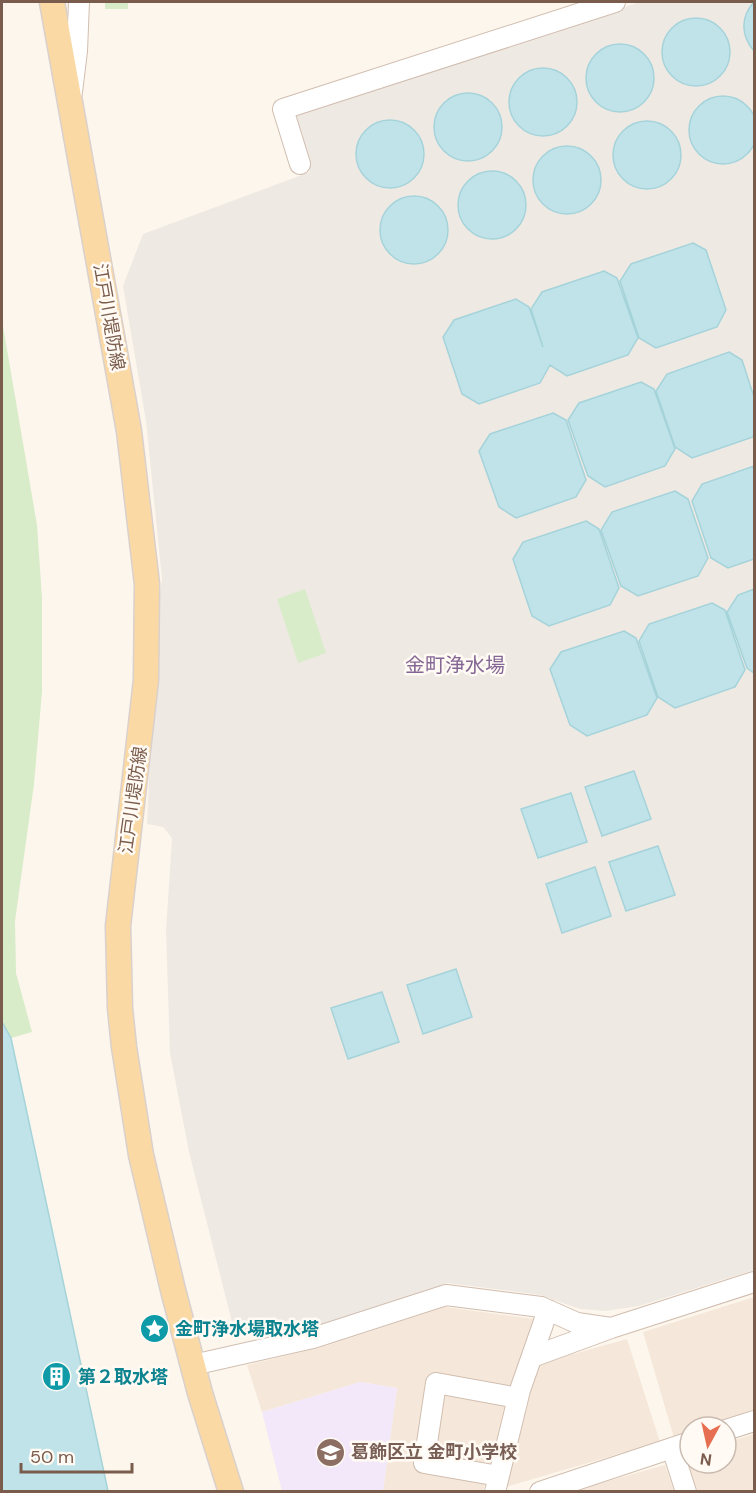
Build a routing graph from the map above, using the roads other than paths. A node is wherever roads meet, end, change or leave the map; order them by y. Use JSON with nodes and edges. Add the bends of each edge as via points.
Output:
{"nodes":[{"id":1,"x":52,"y":2,"type":"edge"},
{"id":2,"x":78,"y":2,"type":"edge"},
{"id":3,"x":615,"y":2,"type":"edge"},
{"id":4,"x":70,"y":101,"type":"junction"},
{"id":5,"x":300,"y":164,"type":"dead end"},
{"id":6,"x":754,"y":1282,"type":"edge"},
{"id":7,"x":548,"y":1310,"type":"junction"},
{"id":8,"x":611,"y":1328,"type":"junction"},
{"id":9,"x":532,"y":1357,"type":"junction"},
{"id":10,"x":193,"y":1365,"type":"junction"},
{"id":11,"x":519,"y":1398,"type":"junction"},
{"id":12,"x":754,"y":1421,"type":"edge"},
{"id":13,"x":738,"y":1426,"type":"edge"},
{"id":14,"x":678,"y":1446,"type":"edge"},
{"id":15,"x":684,"y":1475,"type":"edge"},
{"id":16,"x":497,"y":1484,"type":"edge"},
{"id":17,"x":231,"y":1491,"type":"edge"},
{"id":18,"x":540,"y":1491,"type":"edge"},
{"id":19,"x":686,"y":1491,"type":"edge"}],
"edges":[{"from":1,"to":4,"type":"main road","name":"江戸川堤防線"},
{"from":2,"to":4,"type":"street","name":"江戸川堤防線"},
{"from":3,"to":5,"type":"street","via":[[283,109]]},
{"from":4,"to":10,"type":"main road","name":"江戸川堤防線","via":[[129,431],[147,584],[146,680],[118,926],[123,1038],[141,1155]]},
{"from":6,"to":8,"type":"street"},
{"from":7,"to":8,"type":"street","via":[[577,1323]]},
{"from":7,"to":9,"type":"street"},
{"from":7,"to":10,"type":"street","via":[[446,1295],[313,1338]]},
{"from":8,"to":9,"type":"street"},
{"from":9,"to":11,"type":"street"},
{"from":10,"to":17,"type":"main road","name":"江戸川堤防線"},
{"from":11,"to":16,"type":"street"},
{"from":11,"to":16,"type":"street","via":[[436,1383],[424,1463]]},
{"from":12,"to":13,"type":"street"},
{"from":14,"to":18,"type":"street"},
{"from":15,"to":19,"type":"street"}]}
